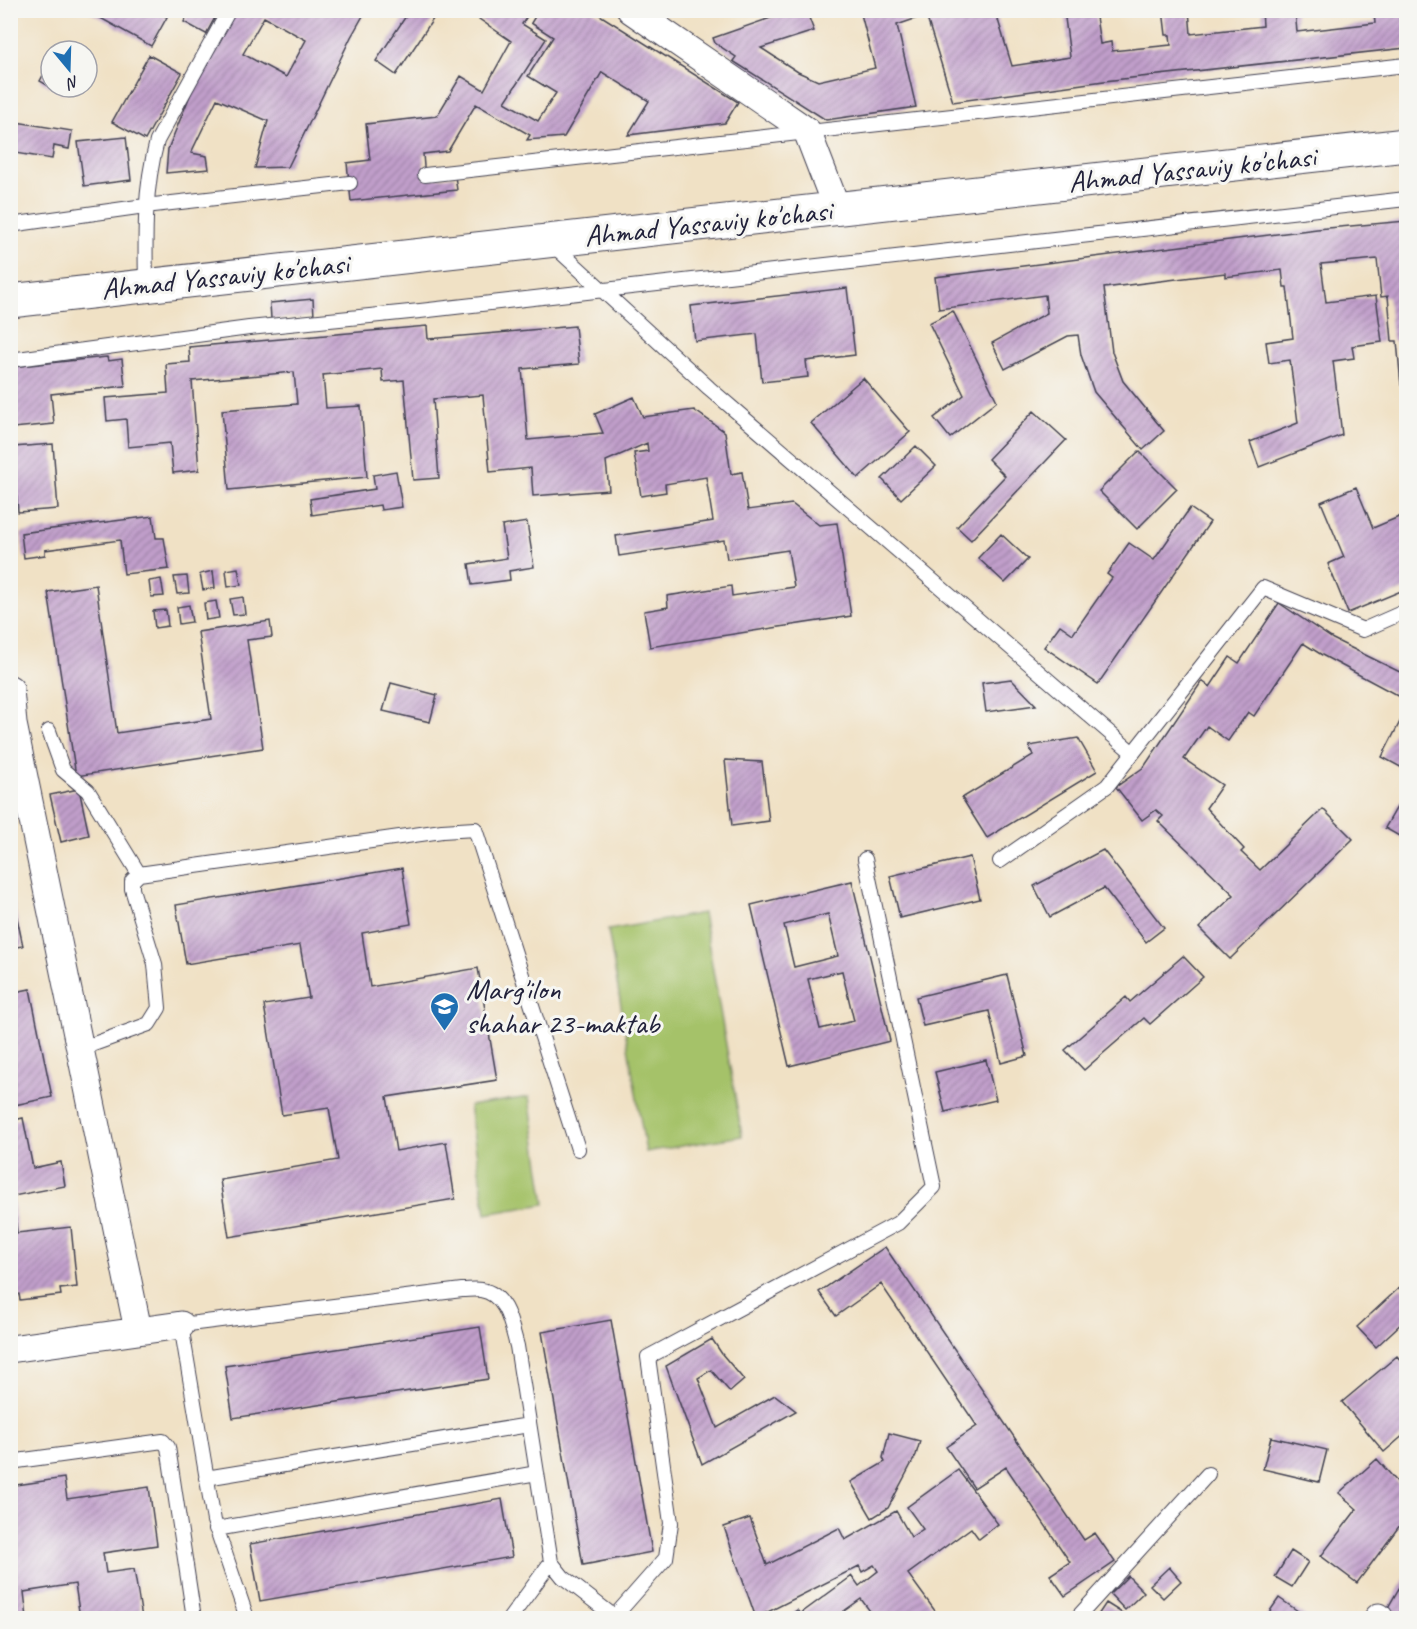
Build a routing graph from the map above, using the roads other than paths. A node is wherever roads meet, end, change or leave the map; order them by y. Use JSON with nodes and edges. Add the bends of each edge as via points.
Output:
{"nodes":[{"id":1,"x":229,"y":10,"type":"edge"},
{"id":2,"x":631,"y":10,"type":"edge"},
{"id":3,"x":1407,"y":65,"type":"edge"},
{"id":4,"x":807,"y":131,"type":"junction"},
{"id":5,"x":1407,"y":145,"type":"edge"},
{"id":6,"x":425,"y":175,"type":"dead end"},
{"id":7,"x":350,"y":183,"type":"dead end"},
{"id":8,"x":1407,"y":199,"type":"edge"},
{"id":9,"x":145,"y":206,"type":"junction"},
{"id":10,"x":837,"y":209,"type":"junction"},
{"id":11,"x":10,"y":225,"type":"edge"},
{"id":12,"x":547,"y":240,"type":"junction"},
{"id":13,"x":146,"y":285,"type":"junction"},
{"id":14,"x":602,"y":290,"type":"junction"},
{"id":15,"x":10,"y":301,"type":"edge"},
{"id":16,"x":10,"y":360,"type":"edge"},
{"id":17,"x":1407,"y":611,"type":"edge"},
{"id":18,"x":10,"y":689,"type":"edge"},
{"id":19,"x":12,"y":724,"type":"edge"},
{"id":20,"x":49,"y":731,"type":"dead end"},
{"id":21,"x":1133,"y":753,"type":"junction"},
{"id":22,"x":865,"y":859,"type":"dead end"},
{"id":23,"x":1000,"y":861,"type":"dead end"},
{"id":24,"x":140,"y":874,"type":"junction"},
{"id":25,"x":80,"y":1049,"type":"junction"},
{"id":26,"x":578,"y":1149,"type":"dead end"},
{"id":27,"x":181,"y":1325,"type":"junction"},
{"id":28,"x":138,"y":1330,"type":"junction"},
{"id":29,"x":10,"y":1349,"type":"edge"},
{"id":30,"x":529,"y":1425,"type":"junction"},
{"id":31,"x":10,"y":1462,"type":"edge"},
{"id":32,"x":537,"y":1473,"type":"junction"},
{"id":33,"x":1208,"y":1474,"type":"dead end"},
{"id":34,"x":206,"y":1478,"type":"junction"},
{"id":35,"x":216,"y":1529,"type":"junction"},
{"id":36,"x":551,"y":1562,"type":"junction"},
{"id":37,"x":194,"y":1618,"type":"edge"},
{"id":38,"x":247,"y":1618,"type":"edge"},
{"id":39,"x":510,"y":1618,"type":"edge"},
{"id":40,"x":615,"y":1618,"type":"edge"},
{"id":41,"x":1077,"y":1618,"type":"edge"}],
"edges":[{"from":1,"to":9,"type":"lane","via":[[157,141]]},
{"from":2,"to":4,"type":"street"},
{"from":3,"to":4,"type":"lane"},
{"from":4,"to":6,"type":"lane"},
{"from":4,"to":10,"type":"street"},
{"from":5,"to":10,"type":"main road","name":"Ahmad Yassaviy ko'chasi"},
{"from":7,"to":9,"type":"lane"},
{"from":8,"to":14,"type":"lane"},
{"from":9,"to":11,"type":"lane"},
{"from":9,"to":13,"type":"lane"},
{"from":10,"to":12,"type":"main road","name":"Ahmad Yassaviy ko'chasi"},
{"from":12,"to":13,"type":"main road","name":"Ahmad Yassaviy ko'chasi"},
{"from":12,"to":14,"type":"lane"},
{"from":13,"to":15,"type":"main road","name":"Ahmad Yassaviy ko'chasi"},
{"from":14,"to":16,"type":"lane","via":[[249,328]]},
{"from":14,"to":21,"type":"lane","via":[[709,388]]},
{"from":17,"to":21,"type":"lane","via":[[1363,630],[1263,588]]},
{"from":18,"to":19,"type":"street"},
{"from":19,"to":25,"type":"street"},
{"from":20,"to":24,"type":"lane","via":[[63,770],[88,791]]},
{"from":21,"to":23,"type":"lane","via":[[1107,786]]},
{"from":22,"to":40,"type":"lane","via":[[934,1187],[898,1223],[648,1358],[671,1523],[666,1558]]},
{"from":24,"to":25,"type":"lane","via":[[132,881],[132,889],[154,964],[159,1008],[149,1024]]},
{"from":24,"to":26,"type":"lane","via":[[475,829]]},
{"from":25,"to":28,"type":"street"},
{"from":27,"to":28,"type":"street"},
{"from":27,"to":30,"type":"lane","via":[[482,1290],[499,1299],[509,1316]]},
{"from":27,"to":34,"type":"lane"},
{"from":28,"to":29,"type":"street"},
{"from":30,"to":32,"type":"lane"},
{"from":30,"to":34,"type":"lane"},
{"from":31,"to":37,"type":"lane","via":[[163,1440],[168,1447]]},
{"from":32,"to":35,"type":"lane"},
{"from":32,"to":36,"type":"lane"},
{"from":33,"to":41,"type":"lane"},
{"from":34,"to":35,"type":"lane"},
{"from":35,"to":38,"type":"lane"},
{"from":36,"to":39,"type":"lane"},
{"from":36,"to":40,"type":"lane","via":[[562,1577]]}]}
